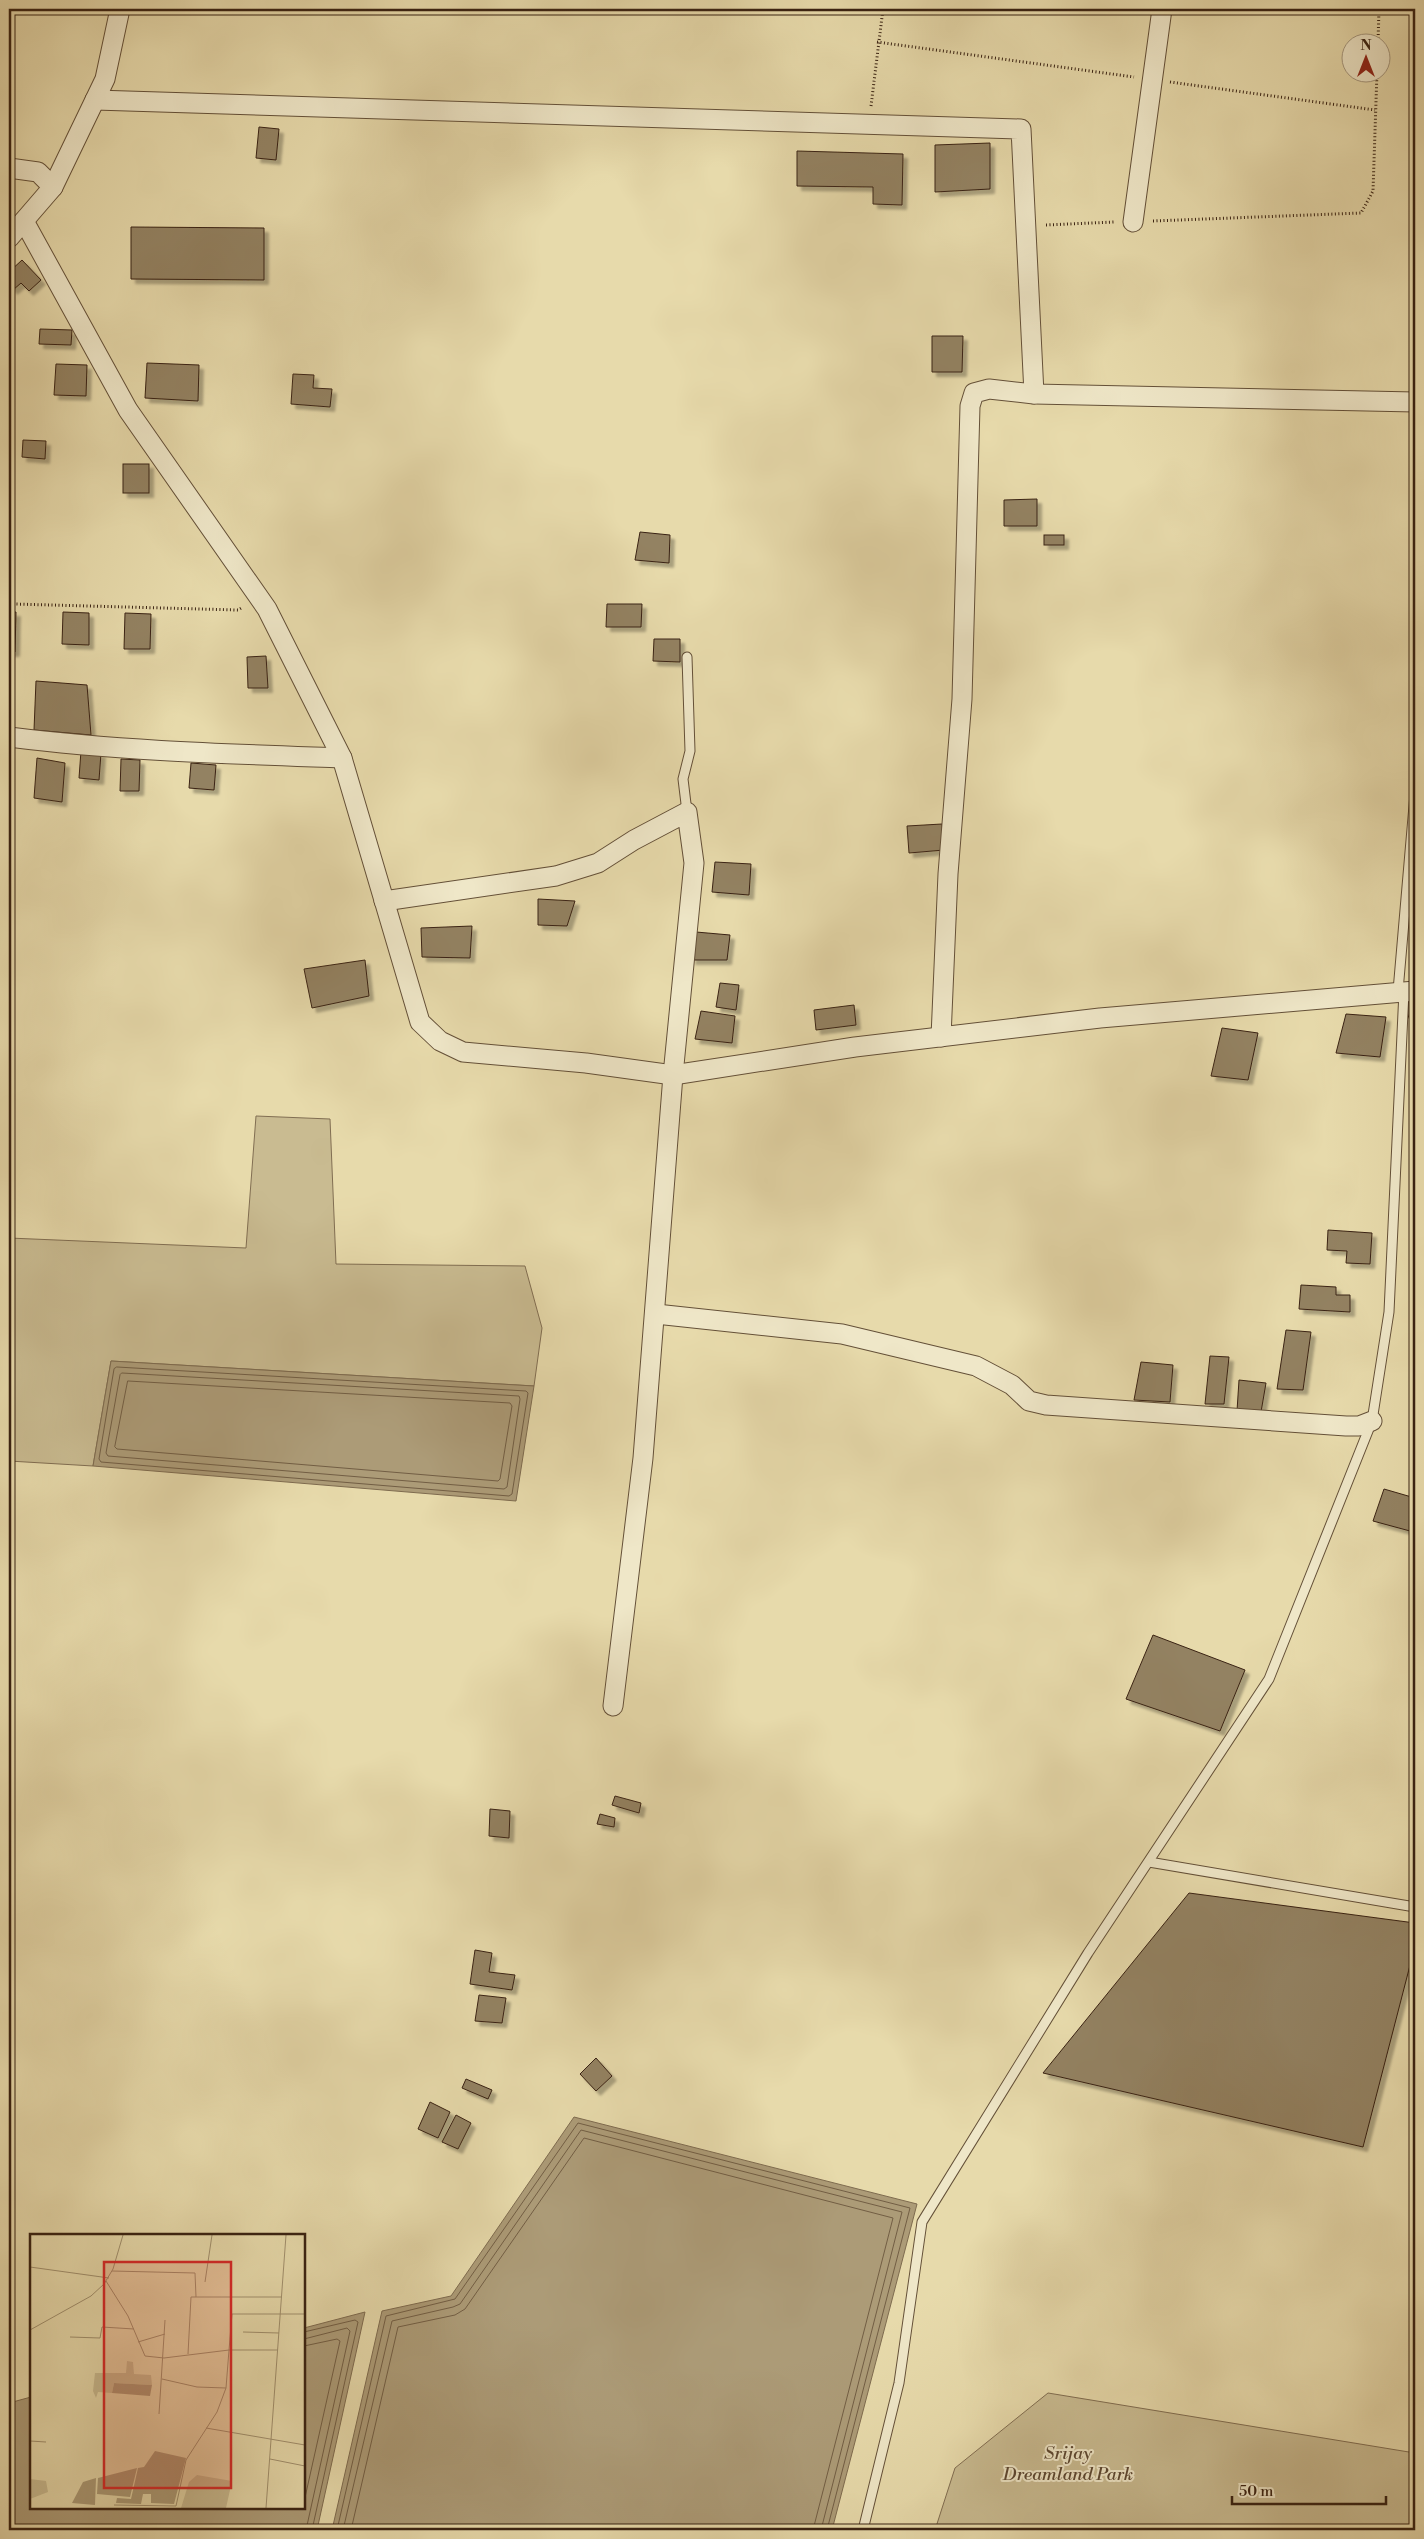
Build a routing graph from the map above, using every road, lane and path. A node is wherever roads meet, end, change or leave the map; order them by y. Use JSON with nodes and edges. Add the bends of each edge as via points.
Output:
{"nodes":[{"id":1,"x":120,"y":9,"type":"edge"},
{"id":2,"x":883,"y":9,"type":"edge"},
{"id":3,"x":1162,"y":9,"type":"edge"},
{"id":4,"x":1379,"y":9,"type":"edge"},
{"id":5,"x":1378,"y":32,"type":"edge"},
{"id":6,"x":877,"y":42,"type":"junction"},
{"id":7,"x":1152,"y":80,"type":"junction"},
{"id":8,"x":1376,"y":82,"type":"edge"},
{"id":9,"x":95,"y":100,"type":"junction"},
{"id":10,"x":1375,"y":110,"type":"junction"},
{"id":11,"x":869,"y":124,"type":"junction"},
{"id":12,"x":9,"y":168,"type":"edge"},
{"id":13,"x":53,"y":187,"type":"junction"},
{"id":14,"x":24,"y":221,"type":"junction"},
{"id":15,"x":1133,"y":222,"type":"junction"},
{"id":16,"x":1026,"y":226,"type":"junction"},
{"id":17,"x":9,"y":238,"type":"edge"},
{"id":18,"x":1034,"y":394,"type":"junction"},
{"id":19,"x":1415,"y":402,"type":"edge"},
{"id":20,"x":259,"y":598,"type":"junction"},
{"id":21,"x":13,"y":604,"type":"dead end"},
{"id":22,"x":686,"y":657,"type":"dead end"},
{"id":23,"x":9,"y":736,"type":"edge"},
{"id":24,"x":342,"y":758,"type":"junction"},
{"id":25,"x":1415,"y":794,"type":"edge"},
{"id":26,"x":686,"y":812,"type":"junction"},
{"id":27,"x":384,"y":901,"type":"junction"},
{"id":28,"x":1405,"y":991,"type":"edge"},
{"id":29,"x":941,"y":1037,"type":"junction"},
{"id":30,"x":673,"y":1075,"type":"junction"},
{"id":31,"x":656,"y":1314,"type":"junction"},
{"id":32,"x":1372,"y":1420,"type":"junction"},
{"id":33,"x":614,"y":1706,"type":"dead end"},
{"id":34,"x":1148,"y":1862,"type":"junction"},
{"id":35,"x":1415,"y":1907,"type":"edge"},
{"id":36,"x":863,"y":2530,"type":"edge"}],
"edges":[{"from":1,"to":9,"type":"street","via":[[105,80]]},
{"from":2,"to":6,"type":"path"},
{"from":3,"to":7,"type":"street"},
{"from":4,"to":5,"type":"path"},
{"from":6,"to":7,"type":"path"},
{"from":6,"to":11,"type":"path"},
{"from":7,"to":10,"type":"path"},
{"from":7,"to":15,"type":"street"},
{"from":8,"to":10,"type":"path"},
{"from":9,"to":11,"type":"street"},
{"from":9,"to":13,"type":"street"},
{"from":10,"to":15,"type":"path","via":[[1373,191],[1361,213]]},
{"from":11,"to":16,"type":"street","via":[[1021,129]]},
{"from":12,"to":13,"type":"street","via":[[38,172]]},
{"from":13,"to":14,"type":"street"},
{"from":14,"to":17,"type":"street"},
{"from":14,"to":20,"type":"street","via":[[128,410]]},
{"from":15,"to":16,"type":"path"},
{"from":16,"to":18,"type":"street"},
{"from":18,"to":19,"type":"street"},
{"from":18,"to":29,"type":"street","via":[[989,389],[974,393],[970,406],[962,699],[948,874]]},
{"from":20,"to":21,"type":"path","via":[[238,610]]},
{"from":20,"to":24,"type":"street"},
{"from":22,"to":26,"type":"lane","via":[[690,751],[683,779]]},
{"from":23,"to":24,"type":"street","via":[[55,743],[181,752]]},
{"from":24,"to":27,"type":"street"},
{"from":25,"to":28,"type":"lane"},
{"from":26,"to":27,"type":"street","via":[[598,863],[556,876]]},
{"from":26,"to":30,"type":"street","via":[[694,863]]},
{"from":27,"to":30,"type":"street","via":[[420,1022],[440,1041],[463,1052],[586,1062]]},
{"from":28,"to":29,"type":"street","via":[[1100,1018]]},
{"from":28,"to":32,"type":"lane","via":[[1389,1312]]},
{"from":29,"to":30,"type":"street"},
{"from":30,"to":31,"type":"street"},
{"from":31,"to":32,"type":"street","via":[[842,1334],[976,1366],[1012,1385],[1030,1401],[1046,1406],[1346,1426],[1359,1426]]},
{"from":31,"to":33,"type":"street"},
{"from":32,"to":34,"type":"lane","via":[[1269,1679]]},
{"from":34,"to":35,"type":"lane"},
{"from":34,"to":36,"type":"lane","via":[[922,2222],[899,2383]]}]}
